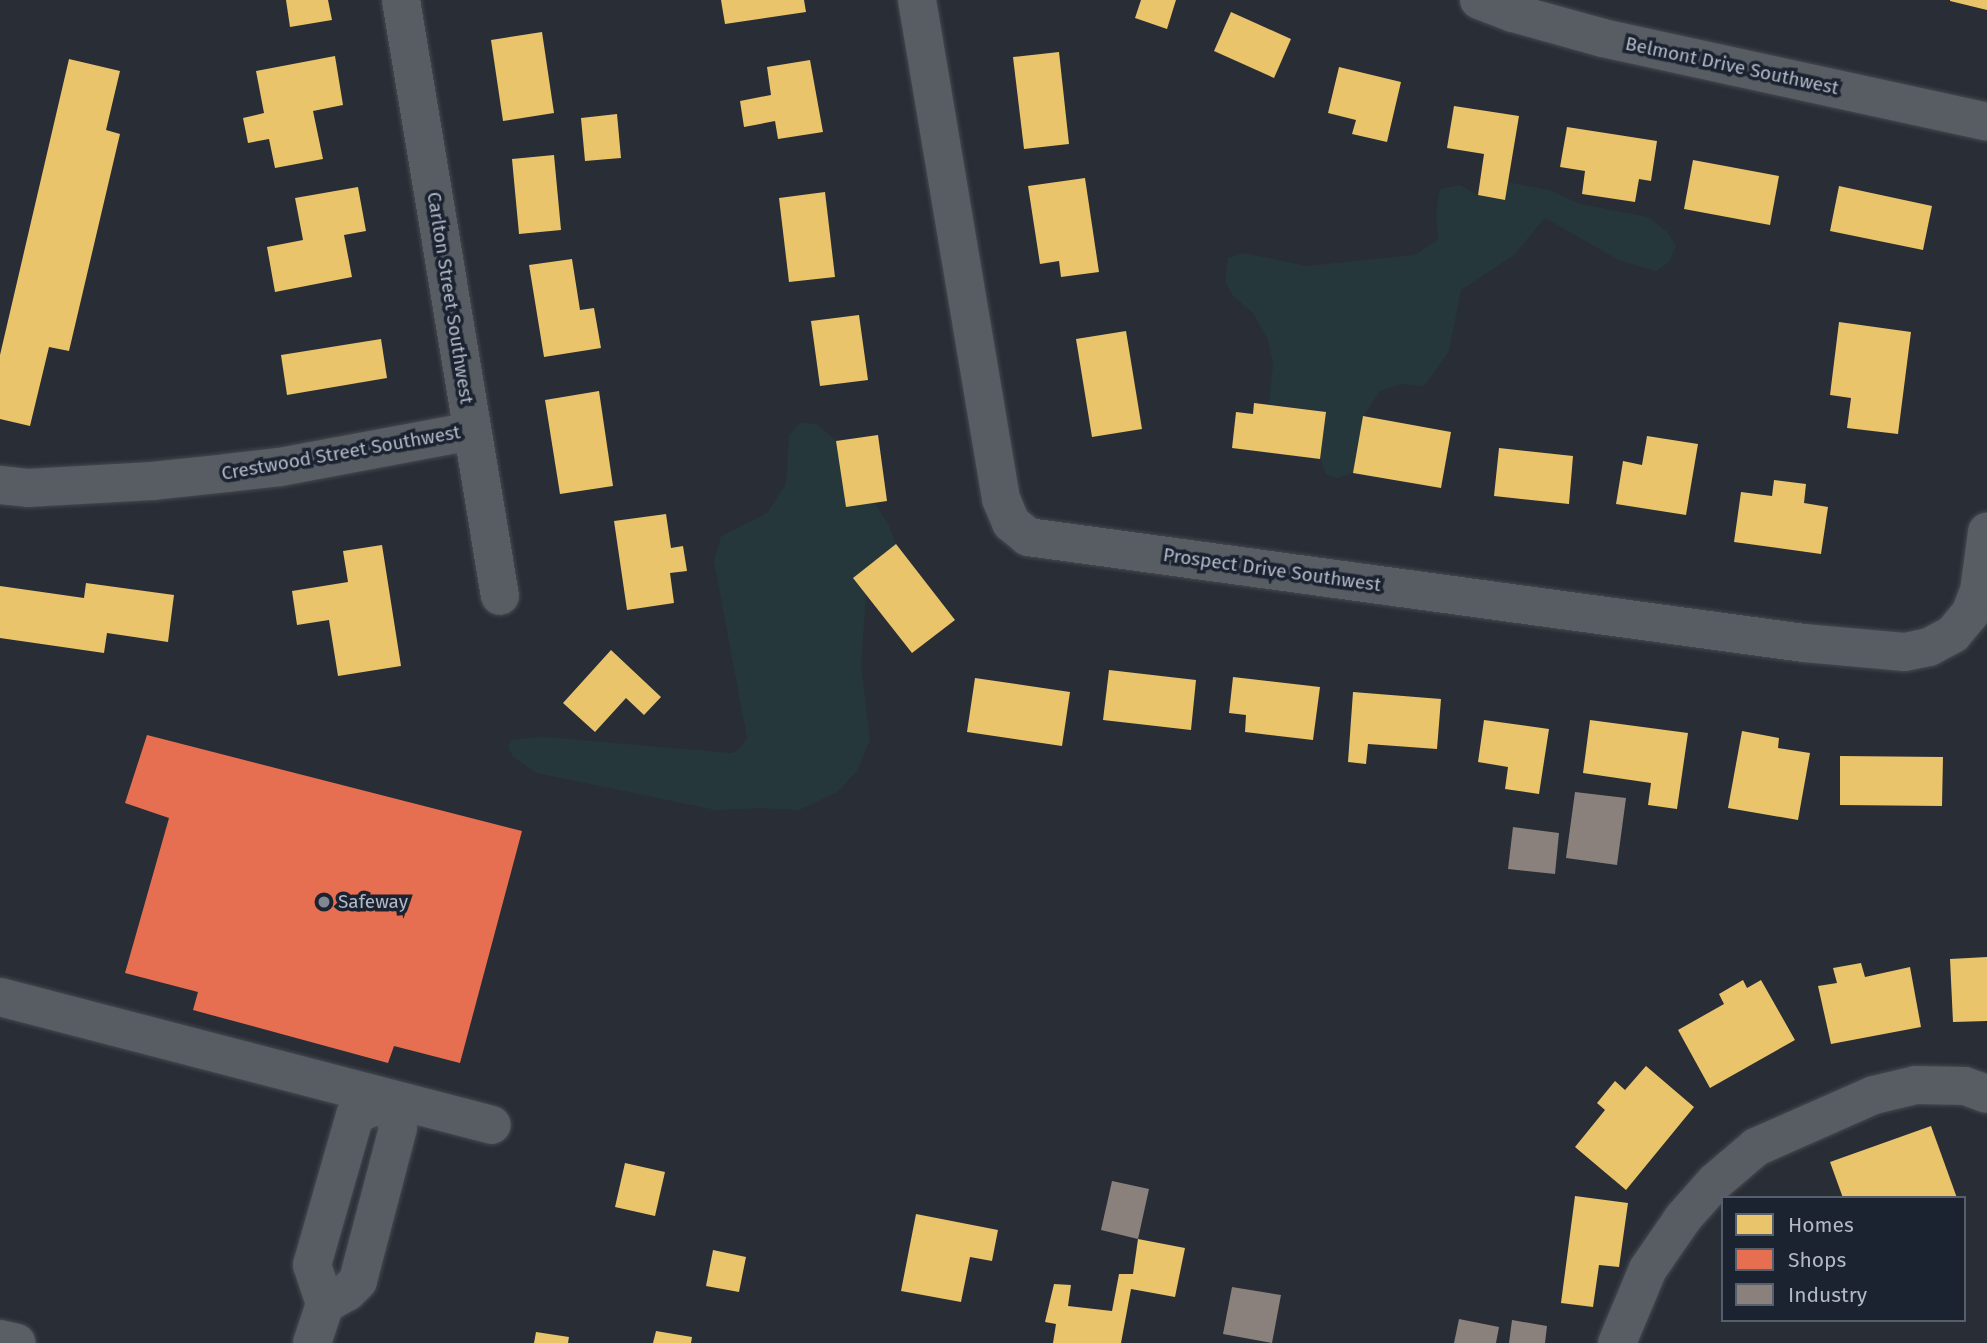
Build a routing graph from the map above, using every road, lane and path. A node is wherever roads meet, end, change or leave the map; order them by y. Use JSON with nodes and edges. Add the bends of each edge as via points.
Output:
{"nodes":[{"id":1,"x":401,"y":0,"type":"edge"},
{"id":2,"x":917,"y":0,"type":"edge"},
{"id":3,"x":1479,"y":0,"type":"edge"},
{"id":4,"x":1987,"y":122,"type":"edge"},
{"id":5,"x":472,"y":431,"type":"junction"},
{"id":6,"x":0,"y":485,"type":"edge"},
{"id":7,"x":1987,"y":532,"type":"edge"},
{"id":8,"x":500,"y":596,"type":"dead end"},
{"id":9,"x":0,"y":998,"type":"edge"},
{"id":10,"x":1987,"y":1094,"type":"edge"},
{"id":11,"x":389,"y":1100,"type":"junction"},
{"id":12,"x":492,"y":1125,"type":"dead end"},
{"id":13,"x":0,"y":1339,"type":"edge"},
{"id":14,"x":17,"y":1343,"type":"edge"},
{"id":15,"x":312,"y":1343,"type":"edge"},
{"id":16,"x":1617,"y":1343,"type":"edge"}],
"edges":[{"from":1,"to":5,"type":"street","name":"Carlton Street Southwest"},
{"from":2,"to":7,"type":"street","name":"Prospect Drive Southwest","via":[[999,486],[1011,523],[1028,537],[1804,643],[1905,652],[1929,648],[1953,635],[1970,614],[1979,591]]},
{"from":3,"to":4,"type":"street","name":"Belmont Drive Southwest","via":[[1603,38]]},
{"from":5,"to":6,"type":"street","name":"Crestwood Street Southwest","via":[[254,470],[152,481],[28,488]]},
{"from":5,"to":8,"type":"street","name":"Carlton Street Southwest"},
{"from":9,"to":11,"type":"street"},
{"from":10,"to":16,"type":"street","via":[[1965,1086],[1916,1085],[1874,1096],[1756,1147],[1683,1218],[1648,1269]]},
{"from":11,"to":12,"type":"street"},
{"from":11,"to":15,"type":"street","via":[[355,1115],[312,1265],[325,1304]]},
{"from":13,"to":14,"type":"main road"}]}
